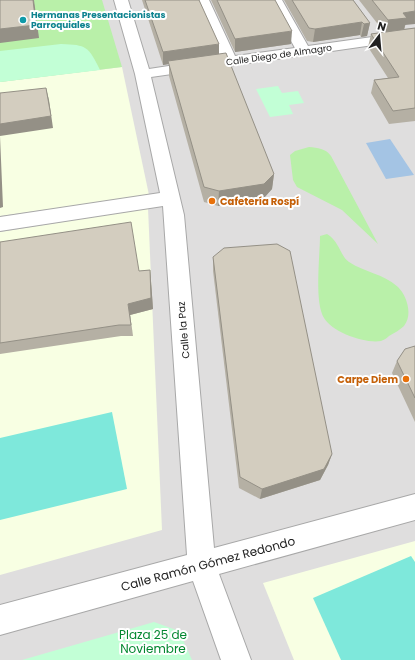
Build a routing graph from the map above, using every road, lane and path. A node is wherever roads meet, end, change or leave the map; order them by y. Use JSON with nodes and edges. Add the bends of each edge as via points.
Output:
{"nodes":[{"id":1,"x":121,"y":0,"type":"edge"},
{"id":2,"x":202,"y":0,"type":"edge"},
{"id":3,"x":275,"y":0,"type":"edge"},
{"id":4,"x":415,"y":35,"type":"edge"},
{"id":5,"x":304,"y":51,"type":"junction"},
{"id":6,"x":230,"y":62,"type":"junction"},
{"id":7,"x":143,"y":74,"type":"junction"},
{"id":8,"x":170,"y":198,"type":"junction"},
{"id":9,"x":0,"y":224,"type":"edge"},
{"id":10,"x":415,"y":507,"type":"edge"},
{"id":11,"x":202,"y":566,"type":"junction"},
{"id":12,"x":0,"y":620,"type":"edge"},
{"id":13,"x":236,"y":660,"type":"edge"}],
"edges":[{"from":1,"to":7,"type":"street","name":"Calle la Paz"},
{"from":2,"to":6,"type":"street"},
{"from":3,"to":5,"type":"street"},
{"from":4,"to":5,"type":"street","name":"Calle Diego de Almagro","via":[[375,34]]},
{"from":5,"to":6,"type":"street","name":"Calle Diego de Almagro"},
{"from":6,"to":7,"type":"street","name":"Calle Diego de Almagro"},
{"from":7,"to":8,"type":"street","name":"Calle la Paz"},
{"from":8,"to":9,"type":"street"},
{"from":8,"to":11,"type":"street","name":"Calle la Paz","via":[[174,215]]},
{"from":10,"to":11,"type":"street","name":"Calle Ramón Gómez Redondo"},
{"from":11,"to":12,"type":"street","name":"Calle Ramón Gómez Redondo"},
{"from":11,"to":13,"type":"street","name":"Calle la Paz"}]}
